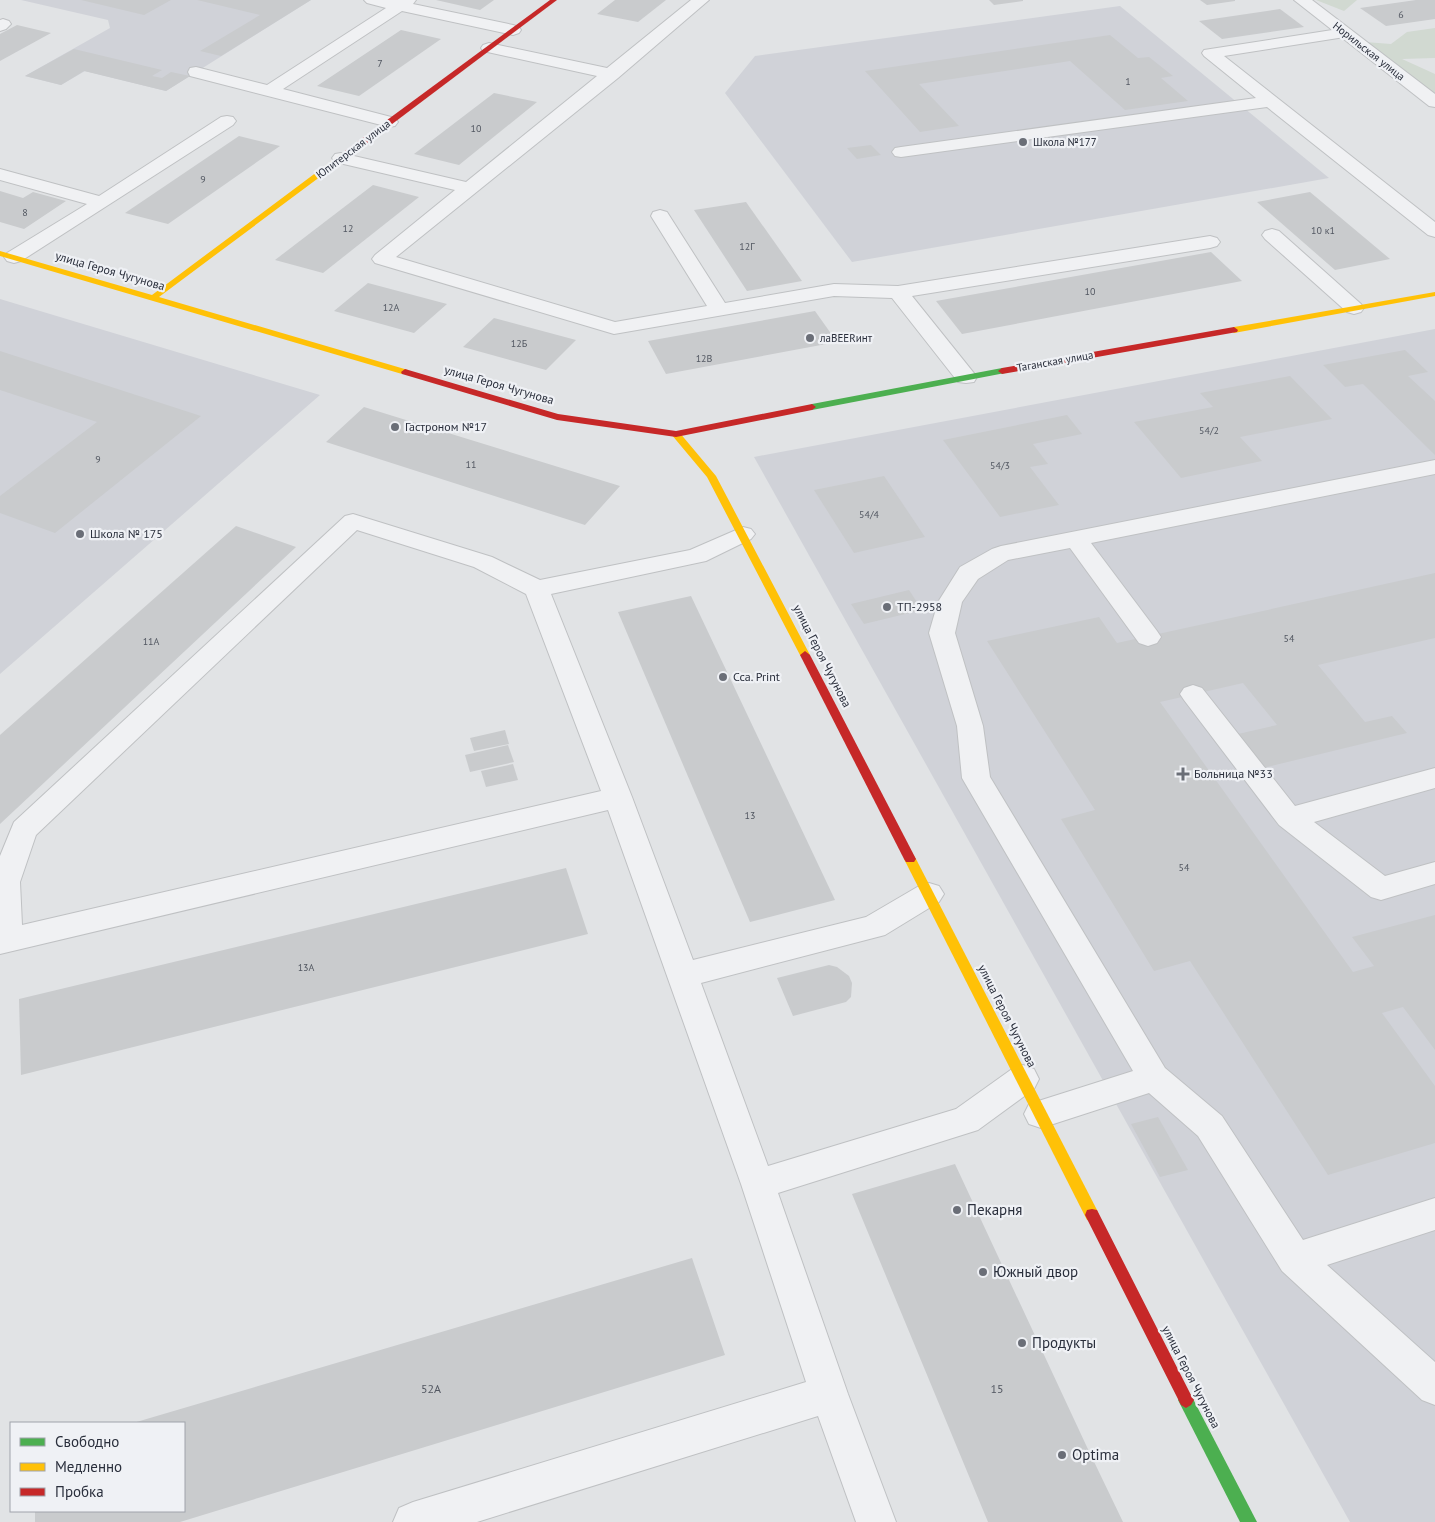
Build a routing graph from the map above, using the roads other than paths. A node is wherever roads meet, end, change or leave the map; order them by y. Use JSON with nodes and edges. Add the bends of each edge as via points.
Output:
{"nodes":[{"id":1,"x":372,"y":0,"type":"edge"},
{"id":2,"x":554,"y":0,"type":"edge"},
{"id":3,"x":701,"y":0,"type":"edge"},
{"id":4,"x":1303,"y":0,"type":"edge"},
{"id":5,"x":404,"y":3,"type":"edge"},
{"id":6,"x":512,"y":30,"type":"junction"},
{"id":7,"x":1346,"y":34,"type":"junction"},
{"id":8,"x":489,"y":48,"type":"junction"},
{"id":9,"x":196,"y":72,"type":"dead end"},
{"id":10,"x":612,"y":74,"type":"junction"},
{"id":11,"x":269,"y":91,"type":"junction"},
{"id":12,"x":1270,"y":100,"type":"junction"},
{"id":13,"x":1435,"y":102,"type":"edge"},
{"id":14,"x":227,"y":122,"type":"dead end"},
{"id":15,"x":389,"y":122,"type":"junction"},
{"id":16,"x":901,"y":152,"type":"dead end"},
{"id":17,"x":340,"y":158,"type":"junction"},
{"id":18,"x":0,"y":174,"type":"edge"},
{"id":19,"x":470,"y":188,"type":"junction"},
{"id":20,"x":102,"y":202,"type":"junction"},
{"id":21,"x":660,"y":216,"type":"dead end"},
{"id":22,"x":1435,"y":231,"type":"edge"},
{"id":23,"x":1272,"y":234,"type":"dead end"},
{"id":24,"x":1210,"y":242,"type":"dead end"},
{"id":25,"x":7,"y":255,"type":"edge"},
{"id":26,"x":898,"y":292,"type":"junction"},
{"id":27,"x":1435,"y":294,"type":"edge"},
{"id":28,"x":152,"y":298,"type":"junction"},
{"id":29,"x":1354,"y":308,"type":"junction"},
{"id":30,"x":720,"y":310,"type":"junction"},
{"id":31,"x":966,"y":377,"type":"junction"},
{"id":32,"x":676,"y":434,"type":"junction"},
{"id":33,"x":1435,"y":467,"type":"edge"},
{"id":34,"x":743,"y":534,"type":"junction"},
{"id":35,"x":1075,"y":538,"type":"junction"},
{"id":36,"x":537,"y":589,"type":"junction"},
{"id":37,"x":1148,"y":637,"type":"dead end"},
{"id":38,"x":1193,"y":694,"type":"dead end"},
{"id":39,"x":1435,"y":778,"type":"edge"},
{"id":40,"x":618,"y":797,"type":"junction"},
{"id":41,"x":1289,"y":818,"type":"junction"},
{"id":42,"x":1435,"y":873,"type":"edge"},
{"id":43,"x":929,"y":894,"type":"junction"},
{"id":44,"x":4,"y":941,"type":"edge"},
{"id":45,"x":683,"y":975,"type":"junction"},
{"id":46,"x":1154,"y":1078,"type":"junction"},
{"id":47,"x":1023,"y":1079,"type":"junction"},
{"id":48,"x":1041,"y":1114,"type":"junction"},
{"id":49,"x":758,"y":1184,"type":"junction"},
{"id":50,"x":1435,"y":1214,"type":"edge"},
{"id":51,"x":1295,"y":1259,"type":"junction"},
{"id":52,"x":1435,"y":1387,"type":"edge"},
{"id":53,"x":829,"y":1394,"type":"junction"},
{"id":54,"x":413,"y":1522,"type":"edge"},
{"id":55,"x":876,"y":1522,"type":"edge"},
{"id":56,"x":1249,"y":1522,"type":"edge"}],
"edges":[{"from":1,"to":5,"type":"street"},
{"from":2,"to":6,"type":"street","name":"Юпитерская улица"},
{"from":3,"to":10,"type":"street"},
{"from":4,"to":7,"type":"street","name":"Норильская улица"},
{"from":5,"to":6,"type":"street"},
{"from":5,"to":11,"type":"street"},
{"from":6,"to":8,"type":"street","name":"Юпитерская улица"},
{"from":7,"to":12,"type":"street","via":[[1210,53]]},
{"from":7,"to":13,"type":"street","name":"Норильская улица"},
{"from":8,"to":10,"type":"street"},
{"from":8,"to":15,"type":"street","name":"Юпитерская улица"},
{"from":9,"to":11,"type":"street"},
{"from":10,"to":19,"type":"street"},
{"from":11,"to":15,"type":"street"},
{"from":12,"to":16,"type":"street"},
{"from":12,"to":22,"type":"street"},
{"from":14,"to":20,"type":"street"},
{"from":15,"to":17,"type":"street","name":"Юпитерская улица"},
{"from":17,"to":19,"type":"street"},
{"from":17,"to":28,"type":"street","name":"Юпитерская улица"},
{"from":18,"to":20,"type":"street"},
{"from":19,"to":30,"type":"street","via":[[382,259],[614,328]]},
{"from":20,"to":25,"type":"street"},
{"from":21,"to":30,"type":"street"},
{"from":23,"to":29,"type":"street"},
{"from":24,"to":26,"type":"street"},
{"from":25,"to":28,"type":"street","name":"улица Героя Чугунова"},
{"from":26,"to":30,"type":"street","via":[[834,290]]},
{"from":26,"to":31,"type":"street"},
{"from":27,"to":29,"type":"street","name":"Таганская улица"},
{"from":28,"to":32,"type":"street","name":"улица Героя Чугунова","via":[[557,417]]},
{"from":29,"to":31,"type":"street","name":"Таганская улица"},
{"from":31,"to":32,"type":"street","name":"Таганская улица"},
{"from":32,"to":34,"type":"street","name":"улица Героя Чугунова","via":[[711,476]]},
{"from":33,"to":35,"type":"street"},
{"from":34,"to":36,"type":"street","via":[[697,556]]},
{"from":34,"to":43,"type":"street","name":"улица Героя Чугунова"},
{"from":35,"to":37,"type":"street"},
{"from":35,"to":46,"type":"street","via":[[1001,554],[969,573],[950,602],[942,633],[970,726],[976,778]]},
{"from":36,"to":40,"type":"street"},
{"from":36,"to":44,"type":"street","via":[[483,562],[353,521],[24,830],[5,882]]},
{"from":38,"to":41,"type":"street"},
{"from":39,"to":41,"type":"street"},
{"from":40,"to":44,"type":"street"},
{"from":40,"to":45,"type":"street"},
{"from":41,"to":42,"type":"street","via":[[1381,889]]},
{"from":43,"to":45,"type":"street","via":[[874,927]]},
{"from":43,"to":47,"type":"street","name":"улица Героя Чугунова"},
{"from":45,"to":49,"type":"street"},
{"from":46,"to":48,"type":"street"},
{"from":46,"to":51,"type":"street","via":[[1210,1126]]},
{"from":47,"to":48,"type":"street","name":"улица Героя Чугунова"},
{"from":47,"to":49,"type":"street","via":[[966,1120]]},
{"from":48,"to":56,"type":"street","name":"улица Героя Чугунова"},
{"from":49,"to":53,"type":"street"},
{"from":50,"to":51,"type":"street"},
{"from":51,"to":52,"type":"street"},
{"from":53,"to":54,"type":"street"},
{"from":53,"to":55,"type":"street"}]}
